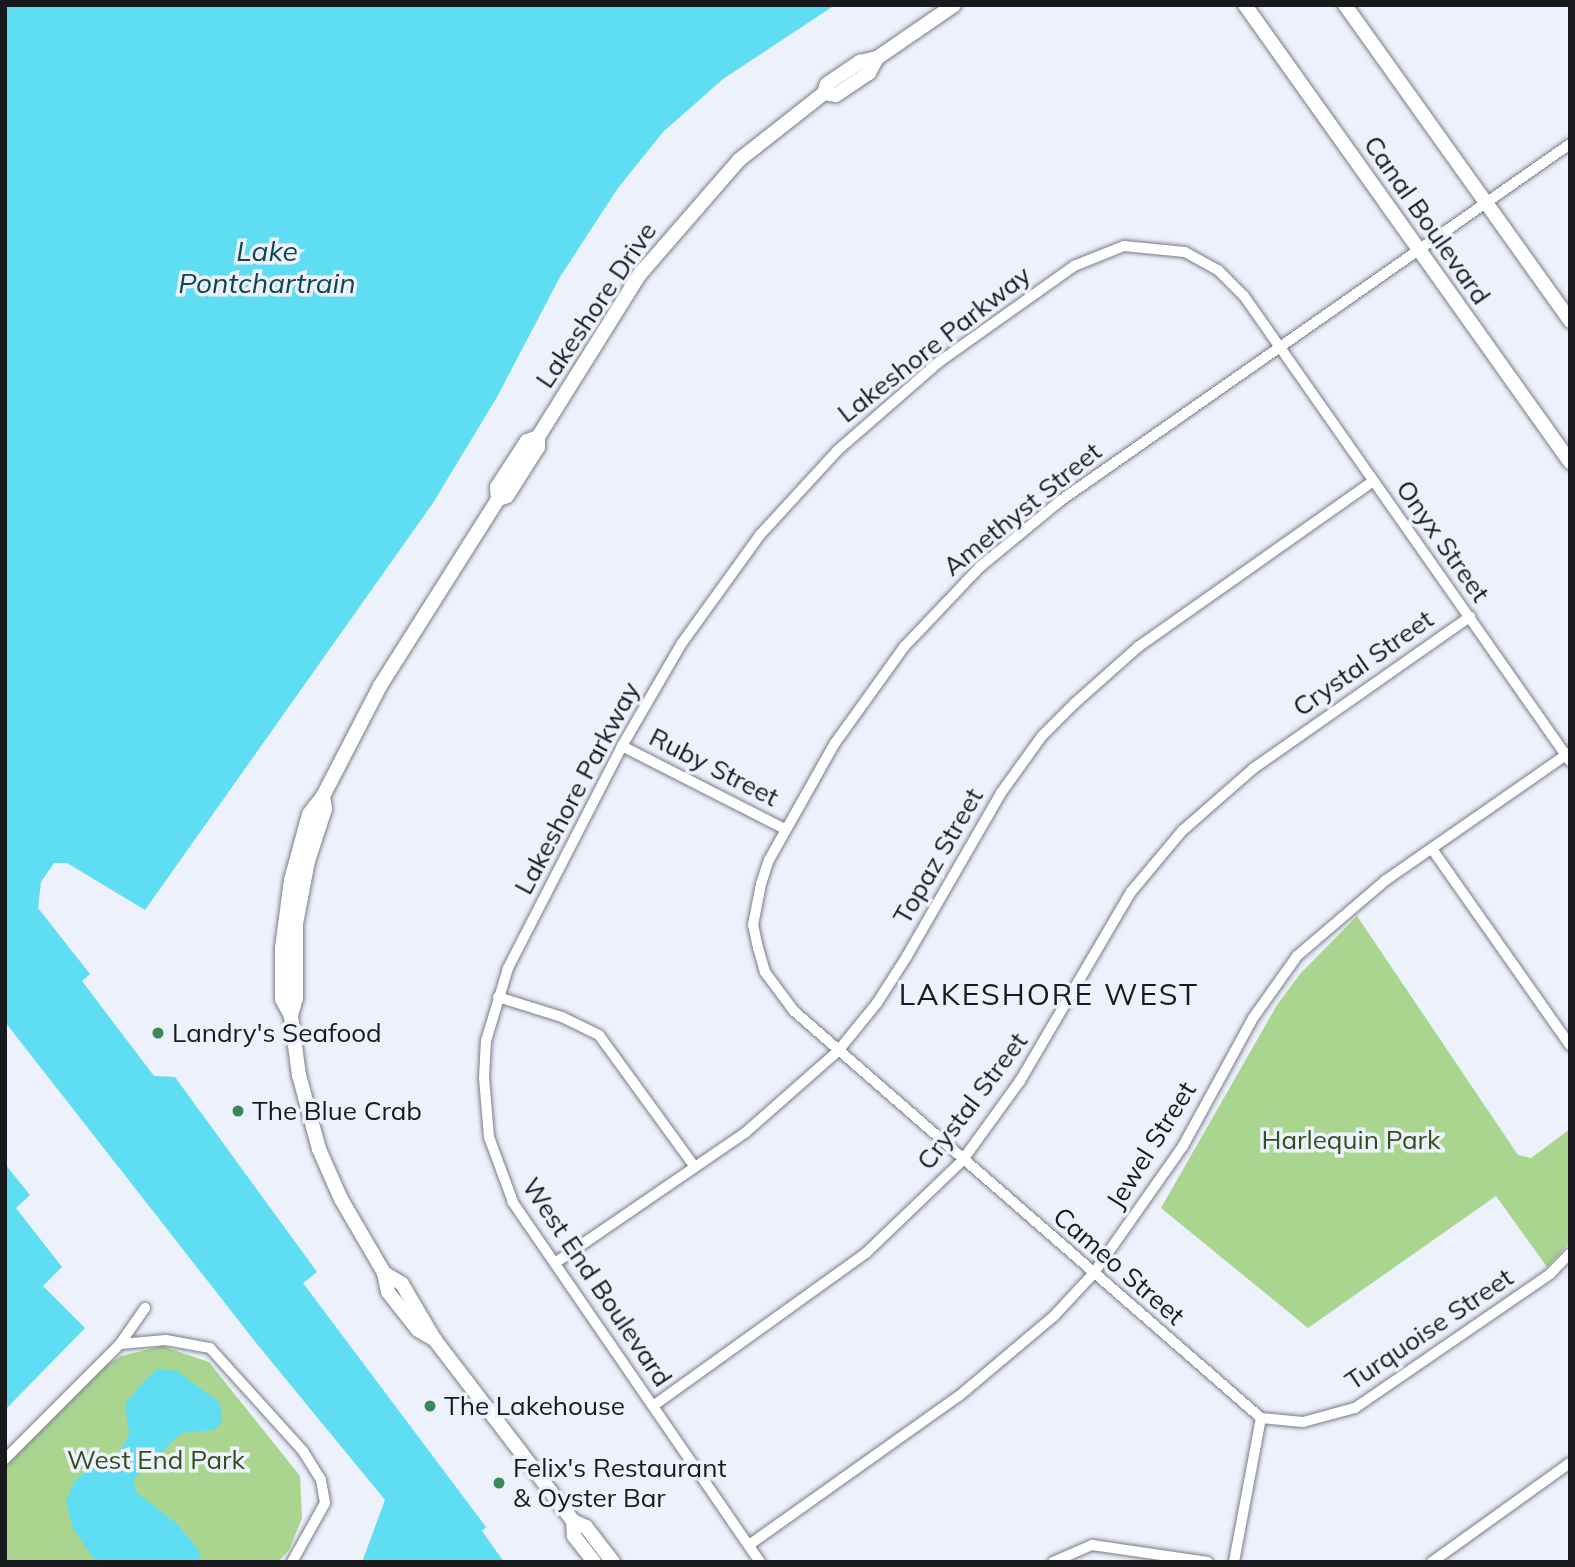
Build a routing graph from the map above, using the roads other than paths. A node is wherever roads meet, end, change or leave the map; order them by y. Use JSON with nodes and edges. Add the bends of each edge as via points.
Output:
{"nodes":[{"id":1,"x":954,"y":5,"type":"edge"},
{"id":2,"x":1245,"y":5,"type":"edge"},
{"id":3,"x":1345,"y":5,"type":"edge"},
{"id":4,"x":1570,"y":144,"type":"edge"},
{"id":5,"x":1486,"y":202,"type":"junction"},
{"id":6,"x":1418,"y":249,"type":"junction"},
{"id":7,"x":1570,"y":321,"type":"edge"},
{"id":8,"x":1280,"y":348,"type":"junction"},
{"id":9,"x":1570,"y":462,"type":"edge"},
{"id":10,"x":1373,"y":481,"type":"junction"},
{"id":11,"x":1469,"y":617,"type":"junction"},
{"id":12,"x":622,"y":746,"type":"junction"},
{"id":13,"x":1568,"y":756,"type":"edge"},
{"id":14,"x":785,"y":829,"type":"junction"},
{"id":15,"x":1432,"y":849,"type":"junction"},
{"id":16,"x":498,"y":997,"type":"junction"},
{"id":17,"x":1570,"y":1045,"type":"edge"},
{"id":18,"x":838,"y":1051,"type":"junction"},
{"id":19,"x":962,"y":1161,"type":"junction"},
{"id":20,"x":695,"y":1167,"type":"junction"},
{"id":21,"x":1570,"y":1253,"type":"edge"},
{"id":22,"x":555,"y":1263,"type":"junction"},
{"id":23,"x":1093,"y":1274,"type":"junction"},
{"id":24,"x":145,"y":1308,"type":"dead end"},
{"id":25,"x":120,"y":1344,"type":"junction"},
{"id":26,"x":653,"y":1406,"type":"junction"},
{"id":27,"x":1261,"y":1418,"type":"junction"},
{"id":28,"x":5,"y":1460,"type":"edge"},
{"id":29,"x":1570,"y":1463,"type":"edge"},
{"id":30,"x":573,"y":1521,"type":"junction"},
{"id":31,"x":749,"y":1545,"type":"junction"},
{"id":32,"x":292,"y":1562,"type":"edge"},
{"id":33,"x":594,"y":1562,"type":"edge"},
{"id":34,"x":613,"y":1562,"type":"edge"},
{"id":35,"x":760,"y":1562,"type":"edge"},
{"id":36,"x":1053,"y":1562,"type":"edge"},
{"id":37,"x":1208,"y":1562,"type":"edge"},
{"id":38,"x":1234,"y":1562,"type":"edge"},
{"id":39,"x":1432,"y":1562,"type":"edge"}],
"edges":[{"from":1,"to":30,"type":"street","name":"Lakeshore Drive","via":[[877,58],[869,73],[836,96],[824,93],[739,160],[633,285],[538,437],[527,441],[497,487],[498,499],[380,686],[323,796],[309,814],[291,880],[283,1010],[291,1016],[299,1076],[319,1149],[341,1199],[384,1273],[388,1292],[418,1330],[435,1340]]},
{"from":2,"to":6,"type":"street","name":"Canal Boulevard"},
{"from":3,"to":5,"type":"street"},
{"from":4,"to":5,"type":"street","name":"Amethyst Street"},
{"from":5,"to":6,"type":"street","name":"Amethyst Street"},
{"from":5,"to":7,"type":"street"},
{"from":6,"to":8,"type":"street","name":"Amethyst Street"},
{"from":6,"to":9,"type":"street","name":"Canal Boulevard"},
{"from":8,"to":10,"type":"street","name":"Onyx Street"},
{"from":8,"to":12,"type":"street","name":"Lakeshore Parkway","via":[[1228,278],[1185,252],[1124,246],[1074,266],[900,393],[802,487],[722,583]]},
{"from":8,"to":14,"type":"street","name":"Amethyst Street","via":[[1060,501],[934,611],[835,743]]},
{"from":10,"to":11,"type":"street","name":"Onyx Street"},
{"from":10,"to":18,"type":"street","name":"Topaz Street","via":[[1138,647],[1042,736],[974,833],[883,994]]},
{"from":11,"to":13,"type":"street","name":"Onyx Street"},
{"from":11,"to":19,"type":"street","name":"Crystal Street","via":[[1254,768],[1182,831],[1131,892],[1020,1081]]},
{"from":12,"to":14,"type":"street","name":"Ruby Street"},
{"from":12,"to":16,"type":"street","name":"Lakeshore Parkway"},
{"from":13,"to":15,"type":"street","name":"Jewel Street"},
{"from":14,"to":18,"type":"street","name":"Amethyst Street","via":[[769,860],[756,906],[753,925],[758,948],[778,993]]},
{"from":15,"to":17,"type":"street"},
{"from":15,"to":23,"type":"street","name":"Jewel Street","via":[[1336,918],[1273,986],[1183,1146]]},
{"from":16,"to":20,"type":"street","via":[[573,1021],[599,1035]]},
{"from":16,"to":22,"type":"street","name":"West End Boulevard","via":[[486,1041],[489,1137],[513,1202]]},
{"from":18,"to":19,"type":"street","name":"Cameo Street"},
{"from":18,"to":20,"type":"street","name":"Topaz Street","via":[[789,1098]]},
{"from":19,"to":23,"type":"street","name":"Cameo Street"},
{"from":19,"to":26,"type":"street","name":"Crystal Street","via":[[866,1253]]},
{"from":20,"to":22,"type":"street","name":"Topaz Street"},
{"from":21,"to":27,"type":"street","name":"Turquoise Street","via":[[1550,1274],[1355,1408],[1303,1422]]},
{"from":22,"to":26,"type":"street","name":"West End Boulevard"},
{"from":23,"to":27,"type":"street","name":"Cameo Street"},
{"from":23,"to":31,"type":"street","name":"Jewel Street","via":[[1054,1316],[959,1396]]},
{"from":24,"to":25,"type":"street"},
{"from":25,"to":28,"type":"street"},
{"from":25,"to":32,"type":"street","via":[[166,1340],[209,1348],[303,1451],[321,1480],[325,1503]]},
{"from":26,"to":31,"type":"street","name":"West End Boulevard"},
{"from":27,"to":38,"type":"street"},
{"from":29,"to":39,"type":"street"},
{"from":30,"to":33,"type":"street","name":"Lakeshore Drive","via":[[574,1536]]},
{"from":30,"to":34,"type":"street","name":"Lakeshore Drive","via":[[586,1527]]},
{"from":31,"to":35,"type":"street","name":"West End Boulevard"},
{"from":36,"to":37,"type":"street","via":[[1092,1545]]}]}
